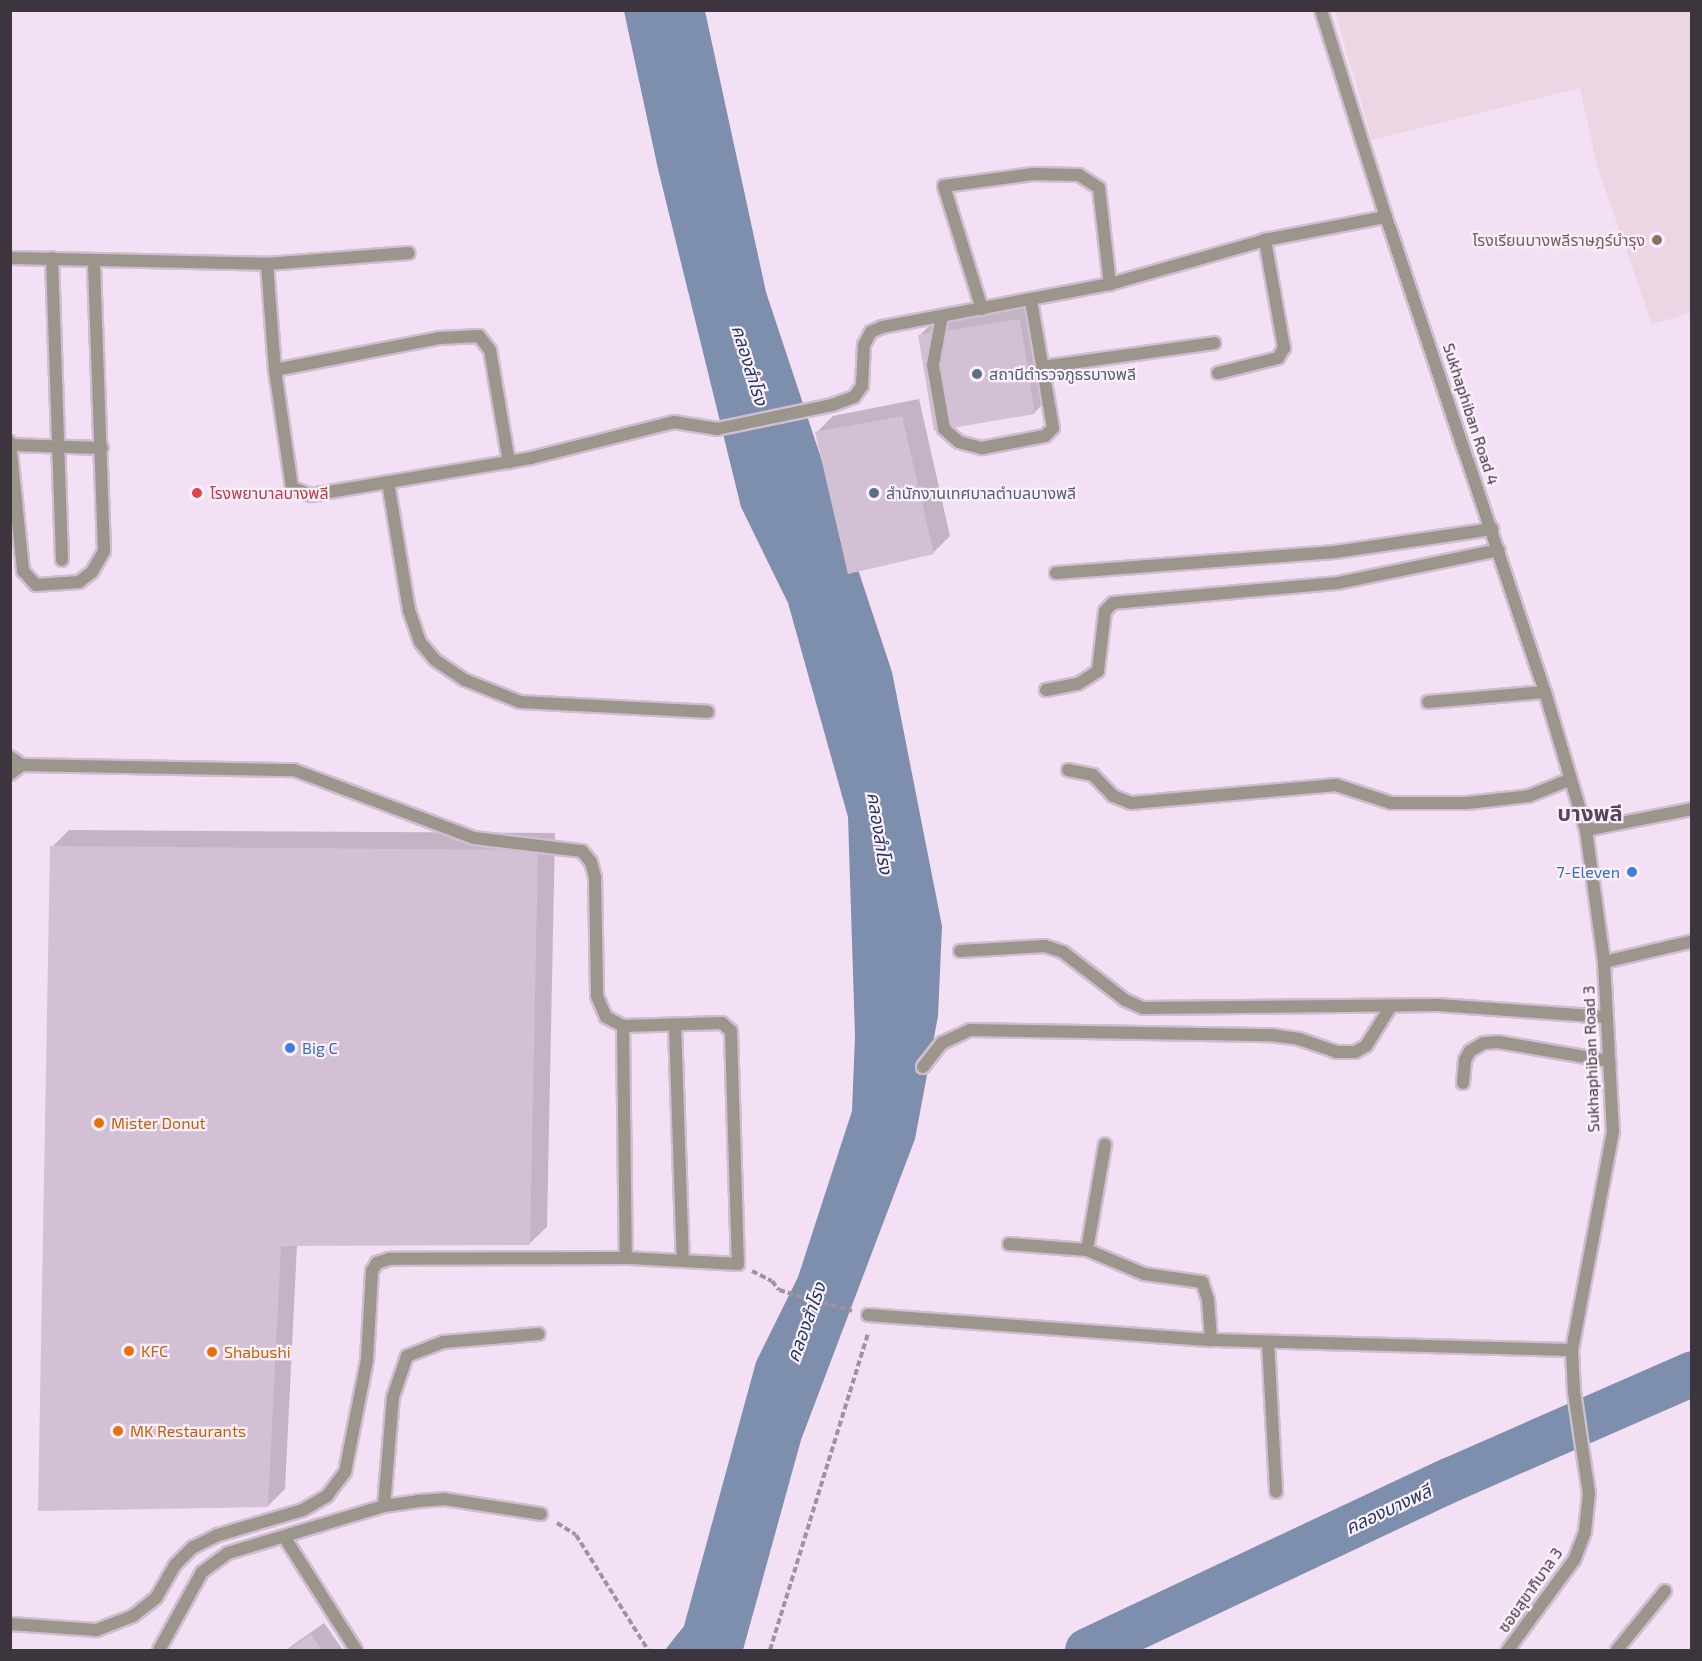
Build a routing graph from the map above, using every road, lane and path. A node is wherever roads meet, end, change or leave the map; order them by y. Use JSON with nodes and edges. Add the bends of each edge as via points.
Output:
{"nodes":[{"id":1,"x":1321,"y":10,"type":"edge"},
{"id":2,"x":1386,"y":217,"type":"junction"},
{"id":3,"x":1265,"y":240,"type":"junction"},
{"id":4,"x":409,"y":253,"type":"dead end"},
{"id":5,"x":10,"y":258,"type":"edge"},
{"id":6,"x":52,"y":258,"type":"junction"},
{"id":7,"x":94,"y":261,"type":"junction"},
{"id":8,"x":267,"y":264,"type":"junction"},
{"id":9,"x":1110,"y":284,"type":"junction"},
{"id":10,"x":1031,"y":300,"type":"junction"},
{"id":11,"x":982,"y":309,"type":"junction"},
{"id":12,"x":942,"y":316,"type":"junction"},
{"id":13,"x":1214,"y":343,"type":"dead end"},
{"id":14,"x":1042,"y":367,"type":"junction"},
{"id":15,"x":275,"y":370,"type":"junction"},
{"id":16,"x":1218,"y":373,"type":"dead end"},
{"id":17,"x":11,"y":444,"type":"edge"},
{"id":18,"x":59,"y":445,"type":"junction"},
{"id":19,"x":102,"y":448,"type":"junction"},
{"id":20,"x":509,"y":462,"type":"junction"},
{"id":21,"x":388,"y":482,"type":"junction"},
{"id":22,"x":1491,"y":529,"type":"junction"},
{"id":23,"x":1499,"y":550,"type":"junction"},
{"id":24,"x":62,"y":560,"type":"dead end"},
{"id":25,"x":1056,"y":573,"type":"dead end"},
{"id":26,"x":1046,"y":690,"type":"dead end"},
{"id":27,"x":1545,"y":692,"type":"junction"},
{"id":28,"x":1428,"y":702,"type":"dead end"},
{"id":29,"x":708,"y":712,"type":"dead end"},
{"id":30,"x":10,"y":757,"type":"edge"},
{"id":31,"x":22,"y":765,"type":"junction"},
{"id":32,"x":1068,"y":770,"type":"dead end"},
{"id":33,"x":10,"y":774,"type":"edge"},
{"id":34,"x":1571,"y":779,"type":"junction"},
{"id":35,"x":1692,"y":809,"type":"edge"},
{"id":36,"x":1586,"y":830,"type":"junction"},
{"id":37,"x":1690,"y":942,"type":"dead end"},
{"id":38,"x":960,"y":951,"type":"dead end"},
{"id":39,"x":1604,"y":962,"type":"junction"},
{"id":40,"x":1391,"y":1006,"type":"junction"},
{"id":41,"x":1607,"y":1017,"type":"junction"},
{"id":42,"x":675,"y":1025,"type":"junction"},
{"id":43,"x":623,"y":1026,"type":"junction"},
{"id":44,"x":1609,"y":1061,"type":"junction"},
{"id":45,"x":923,"y":1067,"type":"dead end"},
{"id":46,"x":1463,"y":1083,"type":"dead end"},
{"id":47,"x":1105,"y":1145,"type":"dead end"},
{"id":48,"x":1009,"y":1244,"type":"dead end"},
{"id":49,"x":1087,"y":1250,"type":"junction"},
{"id":50,"x":626,"y":1258,"type":"junction"},
{"id":51,"x":683,"y":1260,"type":"junction"},
{"id":52,"x":738,"y":1264,"type":"junction"},
{"id":53,"x":867,"y":1315,"type":"junction"},
{"id":54,"x":539,"y":1334,"type":"dead end"},
{"id":55,"x":1211,"y":1340,"type":"junction"},
{"id":56,"x":1268,"y":1342,"type":"junction"},
{"id":57,"x":1572,"y":1350,"type":"junction"},
{"id":58,"x":1574,"y":1392,"type":"joint"},
{"id":59,"x":1276,"y":1492,"type":"dead end"},
{"id":60,"x":384,"y":1506,"type":"junction"},
{"id":61,"x":541,"y":1514,"type":"joint"},
{"id":62,"x":285,"y":1538,"type":"junction"},
{"id":63,"x":1665,"y":1591,"type":"dead end"},
{"id":64,"x":10,"y":1624,"type":"edge"},
{"id":65,"x":159,"y":1650,"type":"edge"},
{"id":66,"x":356,"y":1650,"type":"edge"},
{"id":67,"x":648,"y":1650,"type":"edge"},
{"id":68,"x":770,"y":1650,"type":"edge"},
{"id":69,"x":1508,"y":1650,"type":"edge"},
{"id":70,"x":1617,"y":1650,"type":"edge"}],
"edges":[{"from":1,"to":2,"type":"street","name":"Sukhaphiban Road 4"},
{"from":2,"to":3,"type":"street"},
{"from":2,"to":22,"type":"street","name":"Sukhaphiban Road 4"},
{"from":3,"to":9,"type":"street"},
{"from":3,"to":16,"type":"street","via":[[1284,348],[1278,358]]},
{"from":4,"to":8,"type":"street"},
{"from":5,"to":6,"type":"street"},
{"from":6,"to":7,"type":"street"},
{"from":6,"to":18,"type":"street"},
{"from":7,"to":8,"type":"street"},
{"from":7,"to":19,"type":"street"},
{"from":8,"to":15,"type":"street"},
{"from":9,"to":10,"type":"street"},
{"from":9,"to":11,"type":"street","via":[[1099,189],[1080,175],[1033,174],[944,186]]},
{"from":10,"to":11,"type":"street"},
{"from":10,"to":14,"type":"street"},
{"from":11,"to":12,"type":"street"},
{"from":12,"to":14,"type":"street","via":[[933,365],[934,389],[944,429],[959,442],[982,448],[1046,436],[1053,428]]},
{"from":12,"to":20,"type":"street","via":[[871,332],[864,345],[862,386],[854,398],[717,429],[674,422]]},
{"from":13,"to":14,"type":"street"},
{"from":15,"to":20,"type":"street","via":[[440,338],[479,336],[490,350]]},
{"from":15,"to":21,"type":"street","via":[[292,488],[312,495]]},
{"from":17,"to":18,"type":"street"},
{"from":17,"to":19,"type":"street","via":[[22,571],[36,585],[79,582],[92,572],[104,551]]},
{"from":18,"to":19,"type":"street"},
{"from":18,"to":24,"type":"street"},
{"from":20,"to":21,"type":"street"},
{"from":21,"to":29,"type":"street","via":[[409,610],[420,642],[435,660],[465,680],[520,702]]},
{"from":22,"to":23,"type":"street","name":"Sukhaphiban Road 4"},
{"from":22,"to":25,"type":"street","via":[[1335,552]]},
{"from":23,"to":26,"type":"street","via":[[1338,583],[1113,603],[1105,611],[1098,670],[1078,684]]},
{"from":23,"to":27,"type":"street","name":"Sukhaphiban Road 4"},
{"from":27,"to":28,"type":"street"},
{"from":27,"to":34,"type":"street","name":"Sukhaphiban Road 4"},
{"from":30,"to":31,"type":"street"},
{"from":31,"to":33,"type":"street"},
{"from":31,"to":43,"type":"street","via":[[294,770],[474,838],[582,851],[591,862],[595,877],[597,996],[606,1017]]},
{"from":32,"to":34,"type":"street","via":[[1093,775],[1113,796],[1131,803],[1336,785],[1391,803],[1467,803],[1529,796]]},
{"from":34,"to":36,"type":"street","name":"Sukhaphiban Road 4"},
{"from":35,"to":36,"type":"street"},
{"from":36,"to":39,"type":"street","name":"Sukhaphiban Road 3"},
{"from":37,"to":39,"type":"street"},
{"from":38,"to":40,"type":"street","via":[[1045,946],[1063,952],[1125,1000],[1143,1008]]},
{"from":39,"to":41,"type":"street","name":"Sukhaphiban Road 3"},
{"from":40,"to":41,"type":"street","via":[[1438,1005]]},
{"from":40,"to":45,"type":"street","via":[[1366,1046],[1355,1052],[1336,1052],[1299,1039],[1271,1035],[970,1030],[942,1043]]},
{"from":41,"to":44,"type":"street","name":"Sukhaphiban Road 3"},
{"from":42,"to":43,"type":"street"},
{"from":42,"to":51,"type":"street"},
{"from":42,"to":52,"type":"street","via":[[722,1023],[731,1031]]},
{"from":43,"to":50,"type":"street"},
{"from":44,"to":46,"type":"street","via":[[1484,1043],[1470,1051],[1465,1060]]},
{"from":44,"to":57,"type":"street","name":"Sukhaphiban Road 3","via":[[1613,1131]]},
{"from":47,"to":49,"type":"street"},
{"from":48,"to":49,"type":"street"},
{"from":49,"to":55,"type":"street","via":[[1144,1274],[1202,1282],[1208,1299]]},
{"from":50,"to":51,"type":"street"},
{"from":50,"to":64,"type":"street","via":[[388,1259],[377,1263],[372,1271],[367,1360],[345,1472],[327,1496],[303,1510],[218,1535],[193,1547],[175,1565],[156,1598],[133,1616],[96,1630]]},
{"from":51,"to":52,"type":"street"},
{"from":52,"to":53,"type":"path","via":[[772,1281],[779,1290]]},
{"from":53,"to":55,"type":"street"},
{"from":53,"to":68,"type":"path","via":[[868,1340]]},
{"from":54,"to":60,"type":"street","via":[[444,1342],[407,1356],[393,1397]]},
{"from":55,"to":56,"type":"street"},
{"from":56,"to":57,"type":"street"},
{"from":56,"to":59,"type":"street"},
{"from":57,"to":58,"type":"street","name":"Sukhaphiban Road 3"},
{"from":58,"to":69,"type":"street","name":"ซอยสุขาภิบาล 3","via":[[1589,1493],[1585,1532],[1574,1560]]},
{"from":60,"to":61,"type":"street","via":[[444,1499]]},
{"from":60,"to":62,"type":"street"},
{"from":61,"to":67,"type":"path","via":[[576,1535]]},
{"from":62,"to":65,"type":"street","via":[[228,1553],[211,1563]]},
{"from":62,"to":66,"type":"street"},
{"from":63,"to":70,"type":"street"}]}
